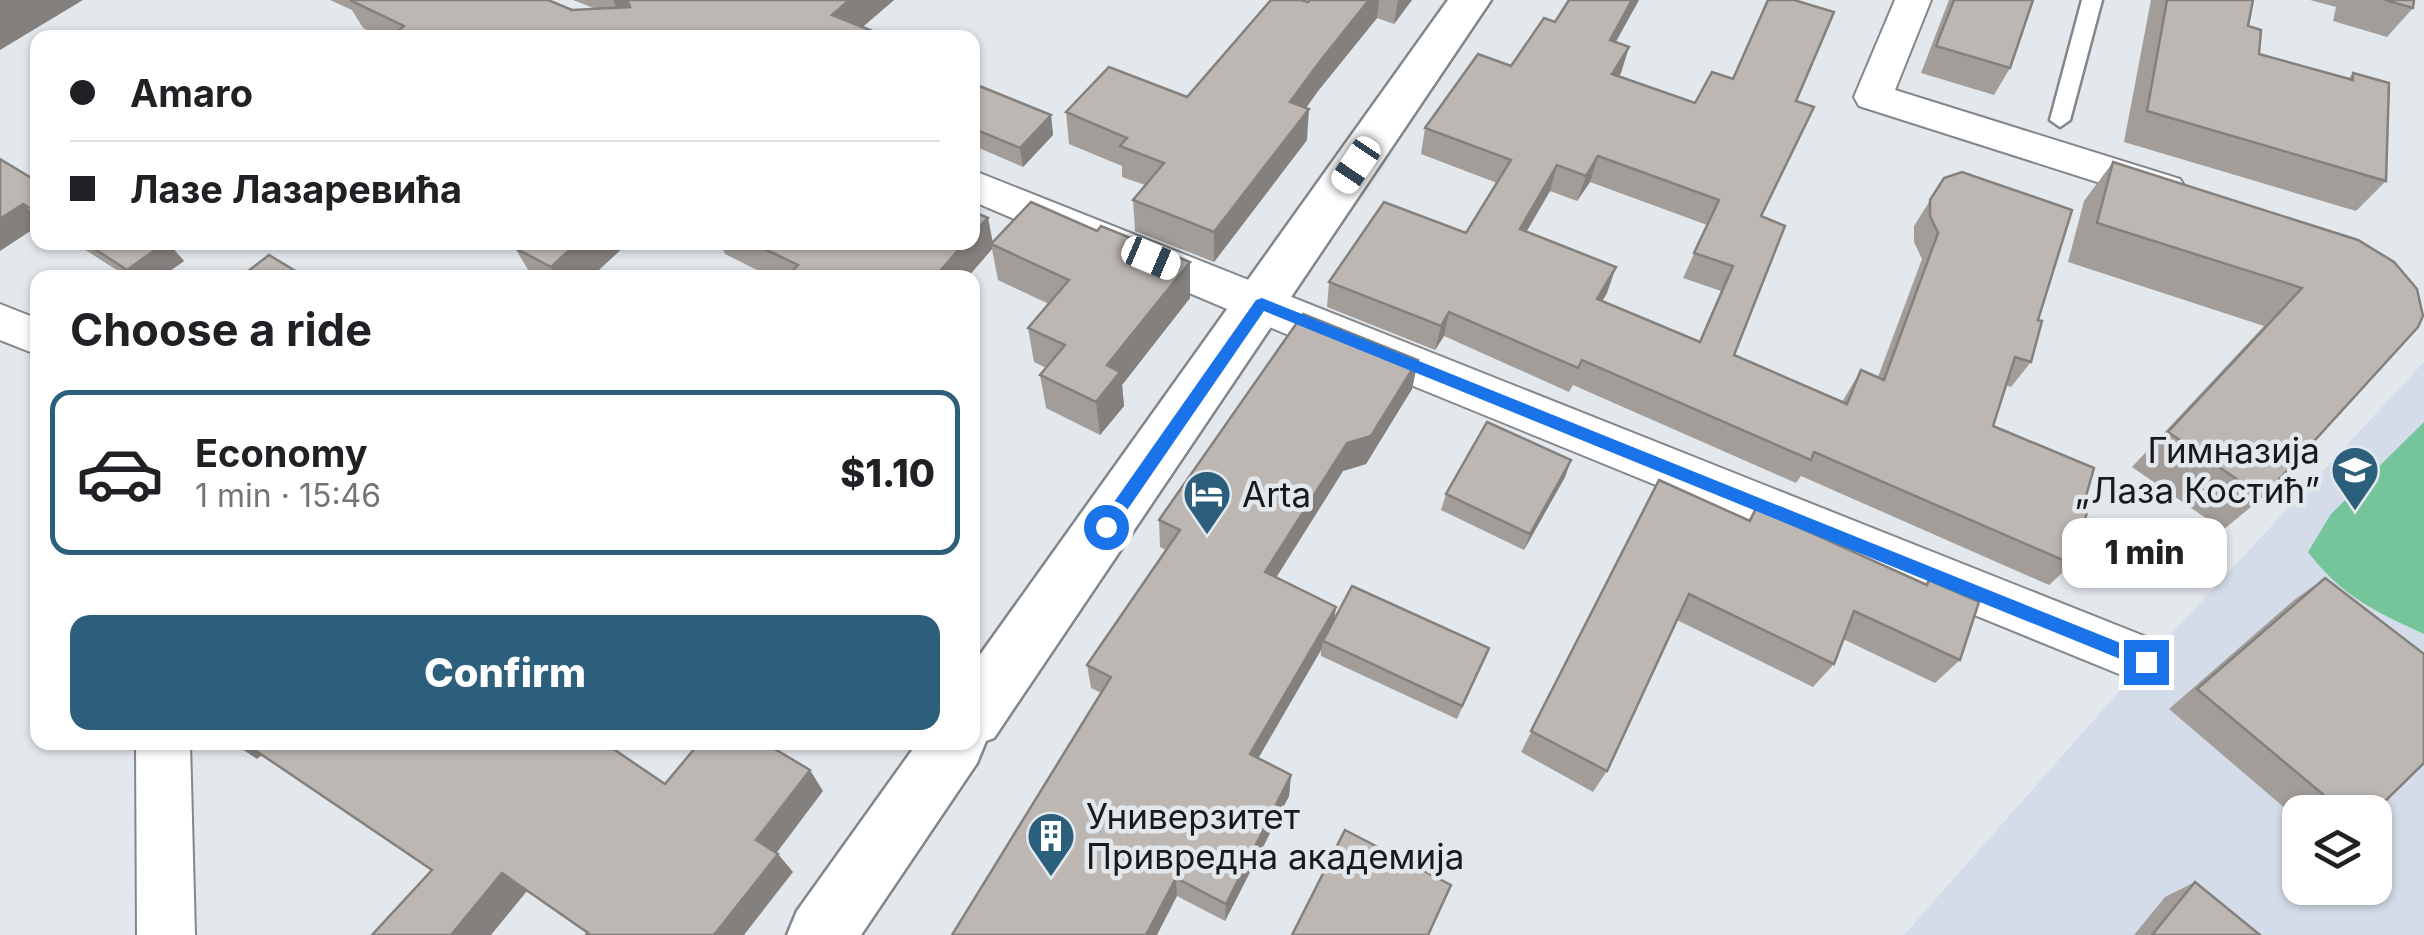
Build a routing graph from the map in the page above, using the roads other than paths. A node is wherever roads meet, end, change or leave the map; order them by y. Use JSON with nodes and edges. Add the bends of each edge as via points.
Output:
{"nodes":[{"id":1,"x":1470,"y":0,"type":"edge"},
{"id":2,"x":1913,"y":0,"type":"edge"},
{"id":3,"x":2092,"y":0,"type":"edge"},
{"id":4,"x":2060,"y":120,"type":"dead end"},
{"id":5,"x":980,"y":187,"type":"edge"},
{"id":6,"x":2206,"y":202,"type":"edge"},
{"id":7,"x":1262,"y":304,"type":"junction"},
{"id":8,"x":0,"y":321,"type":"edge"},
{"id":9,"x":30,"y":334,"type":"edge"},
{"id":10,"x":2146,"y":662,"type":"dead end"},
{"id":11,"x":980,"y":707,"type":"edge"},
{"id":12,"x":164,"y":750,"type":"edge"},
{"id":13,"x":950,"y":750,"type":"edge"},
{"id":14,"x":166,"y":935,"type":"edge"},
{"id":15,"x":821,"y":935,"type":"edge"}],
"edges":[{"from":1,"to":7,"type":"street"},
{"from":2,"to":6,"type":"street","via":[[1873,96]]},
{"from":3,"to":4,"type":"lane"},
{"from":5,"to":7,"type":"street"},
{"from":7,"to":10,"type":"street"},
{"from":7,"to":11,"type":"street"},
{"from":8,"to":9,"type":"street"},
{"from":12,"to":14,"type":"street"},
{"from":13,"to":15,"type":"street"}]}
